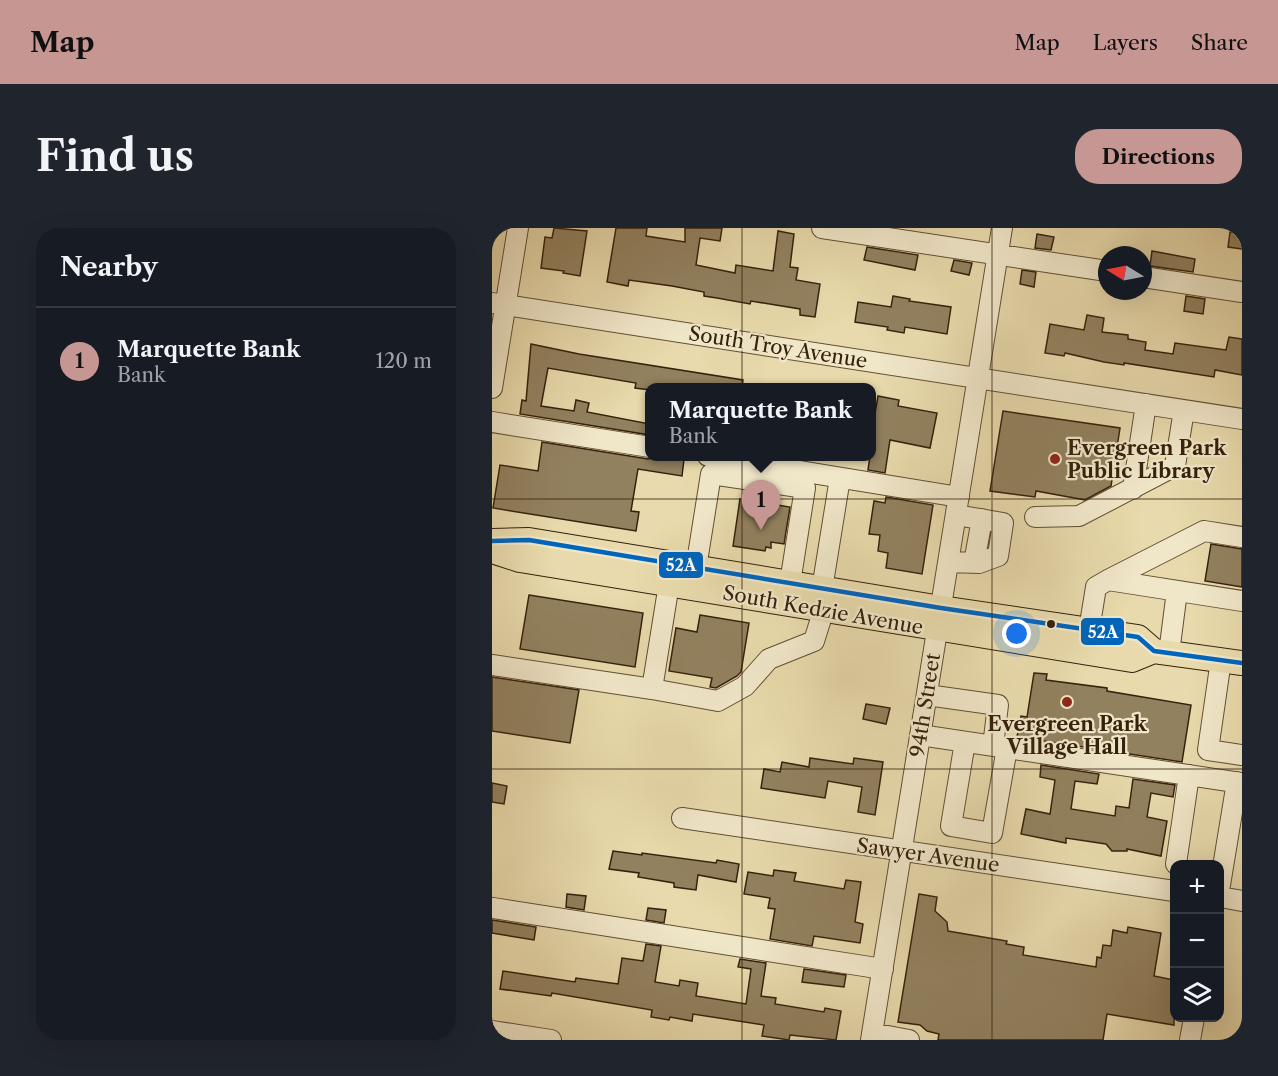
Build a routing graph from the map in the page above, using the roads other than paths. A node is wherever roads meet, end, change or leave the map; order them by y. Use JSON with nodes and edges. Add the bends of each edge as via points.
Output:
{"nodes":[{"id":1,"x":518,"y":228,"type":"edge"},
{"id":2,"x":822,"y":228,"type":"edge"},
{"id":3,"x":1002,"y":228,"type":"edge"},
{"id":4,"x":998,"y":255,"type":"junction"},
{"id":5,"x":1098,"y":270,"type":"edge"},
{"id":6,"x":1152,"y":277,"type":"edge"},
{"id":7,"x":1242,"y":292,"type":"edge"},
{"id":8,"x":499,"y":304,"type":"edge"},
{"id":9,"x":978,"y":378,"type":"junction"},
{"id":10,"x":492,"y":388,"type":"edge"},
{"id":11,"x":1146,"y":404,"type":"junction"},
{"id":12,"x":1184,"y":410,"type":"junction"},
{"id":13,"x":1242,"y":419,"type":"edge"},
{"id":14,"x":492,"y":422,"type":"edge"},
{"id":15,"x":645,"y":446,"type":"edge"},
{"id":16,"x":709,"y":465,"type":"edge"},
{"id":17,"x":840,"y":478,"type":"junction"},
{"id":18,"x":1133,"y":489,"type":"junction"},
{"id":19,"x":958,"y":506,"type":"junction"},
{"id":20,"x":1035,"y":518,"type":"dead end"},
{"id":21,"x":1242,"y":537,"type":"edge"},
{"id":22,"x":492,"y":541,"type":"edge"},
{"id":23,"x":492,"y":551,"type":"edge"},
{"id":24,"x":948,"y":562,"type":"junction"},
{"id":25,"x":696,"y":568,"type":"junction"},
{"id":26,"x":1108,"y":580,"type":"junction"},
{"id":27,"x":790,"y":583,"type":"junction"},
{"id":28,"x":669,"y":584,"type":"junction"},
{"id":29,"x":1177,"y":591,"type":"junction"},
{"id":30,"x":823,"y":599,"type":"junction"},
{"id":31,"x":1242,"y":601,"type":"edge"},
{"id":32,"x":939,"y":619,"type":"junction"},
{"id":33,"x":1089,"y":630,"type":"junction"},
{"id":34,"x":1162,"y":652,"type":"junction"},
{"id":35,"x":1232,"y":662,"type":"edge"},
{"id":36,"x":492,"y":665,"type":"edge"},
{"id":37,"x":652,"y":689,"type":"junction"},
{"id":38,"x":927,"y":695,"type":"junction"},
{"id":39,"x":920,"y":735,"type":"junction"},
{"id":40,"x":965,"y":742,"type":"junction"},
{"id":41,"x":1000,"y":747,"type":"junction"},
{"id":42,"x":1242,"y":755,"type":"edge"},
{"id":43,"x":1189,"y":775,"type":"junction"},
{"id":44,"x":1239,"y":782,"type":"edge"},
{"id":45,"x":682,"y":818,"type":"dead end"},
{"id":46,"x":902,"y":851,"type":"junction"},
{"id":47,"x":1177,"y":860,"type":"edge"},
{"id":48,"x":1224,"y":863,"type":"edge"},
{"id":49,"x":1170,"y":884,"type":"edge"},
{"id":50,"x":1224,"y":898,"type":"edge"},
{"id":51,"x":1242,"y":901,"type":"edge"},
{"id":52,"x":493,"y":908,"type":"edge"},
{"id":53,"x":883,"y":969,"type":"junction"},
{"id":54,"x":1193,"y":1022,"type":"edge"},
{"id":55,"x":492,"y":1031,"type":"edge"},
{"id":56,"x":872,"y":1036,"type":"edge"},
{"id":57,"x":551,"y":1040,"type":"edge"},
{"id":58,"x":909,"y":1040,"type":"edge"},
{"id":59,"x":1190,"y":1040,"type":"edge"}],
"edges":[{"from":1,"to":8,"type":"street"},
{"from":2,"to":4,"type":"street"},
{"from":3,"to":4,"type":"street","name":"94th Street"},
{"from":4,"to":5,"type":"street"},
{"from":4,"to":9,"type":"street","name":"94th Street"},
{"from":6,"to":7,"type":"street"},
{"from":8,"to":9,"type":"street","name":"South Troy Avenue"},
{"from":8,"to":10,"type":"street"},
{"from":9,"to":11,"type":"street","name":"South Troy Avenue"},
{"from":9,"to":19,"type":"street","name":"94th Street"},
{"from":11,"to":12,"type":"street","name":"South Troy Avenue"},
{"from":11,"to":18,"type":"street"},
{"from":12,"to":13,"type":"street","name":"South Troy Avenue"},
{"from":12,"to":18,"type":"street","via":[[1175,466]]},
{"from":14,"to":15,"type":"street"},
{"from":16,"to":17,"type":"street"},
{"from":16,"to":25,"type":"street"},
{"from":16,"to":27,"type":"street","via":[[805,489]]},
{"from":17,"to":19,"type":"street"},
{"from":17,"to":30,"type":"street"},
{"from":18,"to":20,"type":"street","via":[[1079,516]]},
{"from":19,"to":24,"type":"street","name":"94th Street"},
{"from":19,"to":24,"type":"street","via":[[982,519],[974,563]]},
{"from":21,"to":26,"type":"street","via":[[1204,531]]},
{"from":22,"to":25,"type":"main road","name":"South Kedzie Avenue","via":[[529,540]]},
{"from":23,"to":28,"type":"main road","name":"South Kedzie Avenue","via":[[520,561]]},
{"from":24,"to":32,"type":"street","name":"94th Street"},
{"from":25,"to":27,"type":"main road","name":"South Kedzie Avenue"},
{"from":26,"to":29,"type":"street"},
{"from":26,"to":33,"type":"street","via":[[1096,587]]},
{"from":27,"to":30,"type":"main road","name":"South Kedzie Avenue"},
{"from":28,"to":30,"type":"main road","name":"South Kedzie Avenue"},
{"from":28,"to":37,"type":"street"},
{"from":29,"to":31,"type":"street"},
{"from":29,"to":34,"type":"street"},
{"from":30,"to":32,"type":"main road","name":"South Kedzie Avenue"},
{"from":30,"to":37,"type":"street","via":[[814,641],[769,659],[745,686],[718,701]]},
{"from":32,"to":33,"type":"main road","name":"South Kedzie Avenue"},
{"from":32,"to":34,"type":"main road","name":"South Kedzie Avenue","via":[[1132,660]]},
{"from":32,"to":38,"type":"street","name":"94th Street"},
{"from":33,"to":34,"type":"main road","name":"South Kedzie Avenue","via":[[1138,638]]},
{"from":34,"to":35,"type":"main road","name":"South Kedzie Avenue"},
{"from":35,"to":42,"type":"street","via":[[1208,750]]},
{"from":36,"to":37,"type":"street"},
{"from":38,"to":39,"type":"street","name":"94th Street"},
{"from":38,"to":41,"type":"street","via":[[998,705]]},
{"from":39,"to":40,"type":"street"},
{"from":39,"to":46,"type":"street","name":"94th Street"},
{"from":40,"to":41,"type":"street"},
{"from":40,"to":41,"type":"street","via":[[951,826],[992,833]]},
{"from":41,"to":43,"type":"street"},
{"from":43,"to":44,"type":"street"},
{"from":43,"to":47,"type":"street"},
{"from":44,"to":48,"type":"street"},
{"from":45,"to":46,"type":"street","name":"Sawyer Avenue"},
{"from":46,"to":49,"type":"street","name":"Sawyer Avenue"},
{"from":46,"to":53,"type":"street","name":"94th Street"},
{"from":50,"to":51,"type":"street"},
{"from":52,"to":53,"type":"street"},
{"from":53,"to":56,"type":"street","name":"94th Street"},
{"from":54,"to":59,"type":"street"},
{"from":55,"to":57,"type":"street"},
{"from":56,"to":58,"type":"street"}]}
